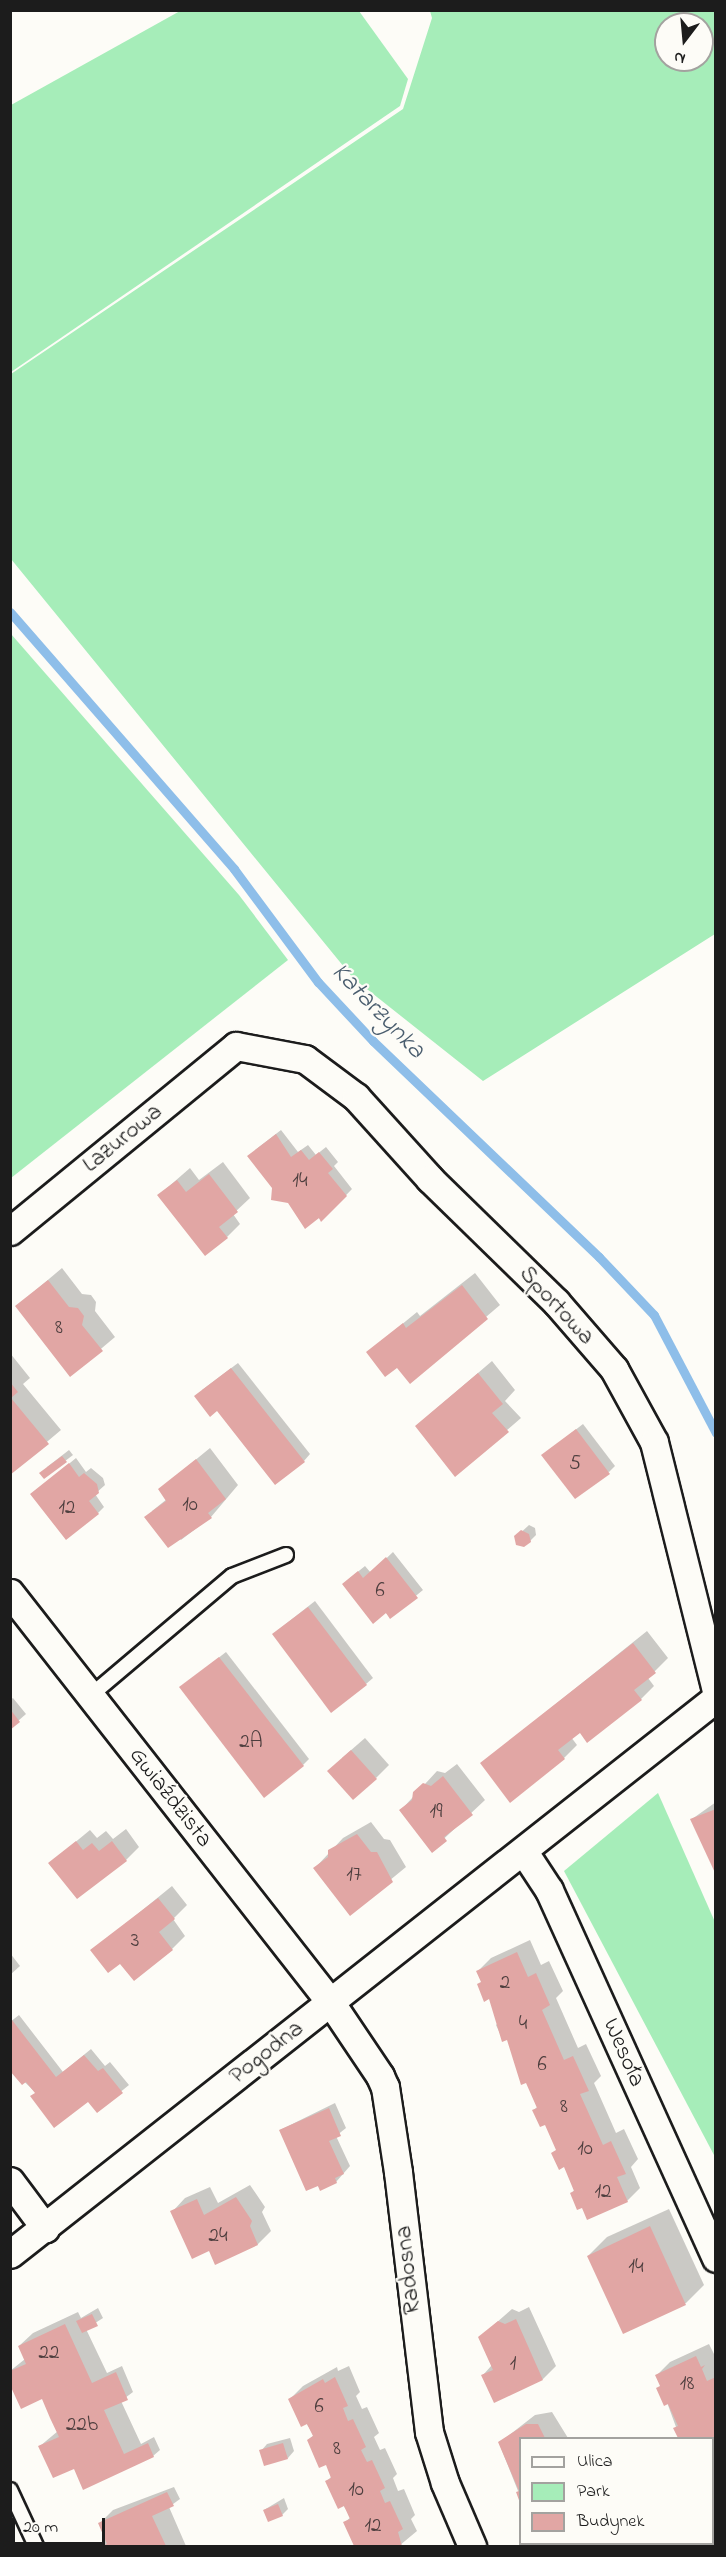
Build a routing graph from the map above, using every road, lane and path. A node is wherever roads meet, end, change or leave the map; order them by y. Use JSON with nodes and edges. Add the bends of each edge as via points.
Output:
{"nodes":[{"id":1,"x":236,"y":1046,"type":"joint"},
{"id":2,"x":10,"y":1231,"type":"edge"},
{"id":3,"x":286,"y":1555,"type":"dead end"},
{"id":4,"x":10,"y":1593,"type":"edge"},
{"id":5,"x":716,"y":1690,"type":"edge"},
{"id":6,"x":90,"y":1696,"type":"junction"},
{"id":7,"x":716,"y":1698,"type":"edge"},
{"id":8,"x":524,"y":1852,"type":"junction"},
{"id":9,"x":331,"y":2002,"type":"junction"},
{"id":10,"x":10,"y":2181,"type":"edge"},
{"id":11,"x":45,"y":2228,"type":"junction"},
{"id":12,"x":10,"y":2254,"type":"edge"},
{"id":13,"x":716,"y":2258,"type":"edge"},
{"id":14,"x":10,"y":2490,"type":"edge"},
{"id":15,"x":36,"y":2547,"type":"edge"},
{"id":16,"x":472,"y":2547,"type":"edge"}],
"edges":[{"from":1,"to":2,"type":"street","name":"Lazurowa"},
{"from":1,"to":5,"type":"street","name":"Sportowa","via":[[305,1059],[356,1097],[430,1179],[556,1302],[614,1369],[654,1442]]},
{"from":3,"to":6,"type":"lane","via":[[232,1576]]},
{"from":4,"to":6,"type":"street","name":"Gwiaździsta"},
{"from":6,"to":9,"type":"street","name":"Gwiaździsta"},
{"from":7,"to":8,"type":"street","name":"Pogodna"},
{"from":8,"to":9,"type":"street","name":"Pogodna"},
{"from":8,"to":13,"type":"street","name":"Wesoła","via":[[549,1890]]},
{"from":9,"to":11,"type":"street","name":"Pogodna"},
{"from":9,"to":16,"type":"street","name":"Radosna","via":[[385,2087],[429,2432]]},
{"from":10,"to":11,"type":"street"},
{"from":11,"to":12,"type":"street","name":"Pogodna"},
{"from":14,"to":15,"type":"lane"}]}
